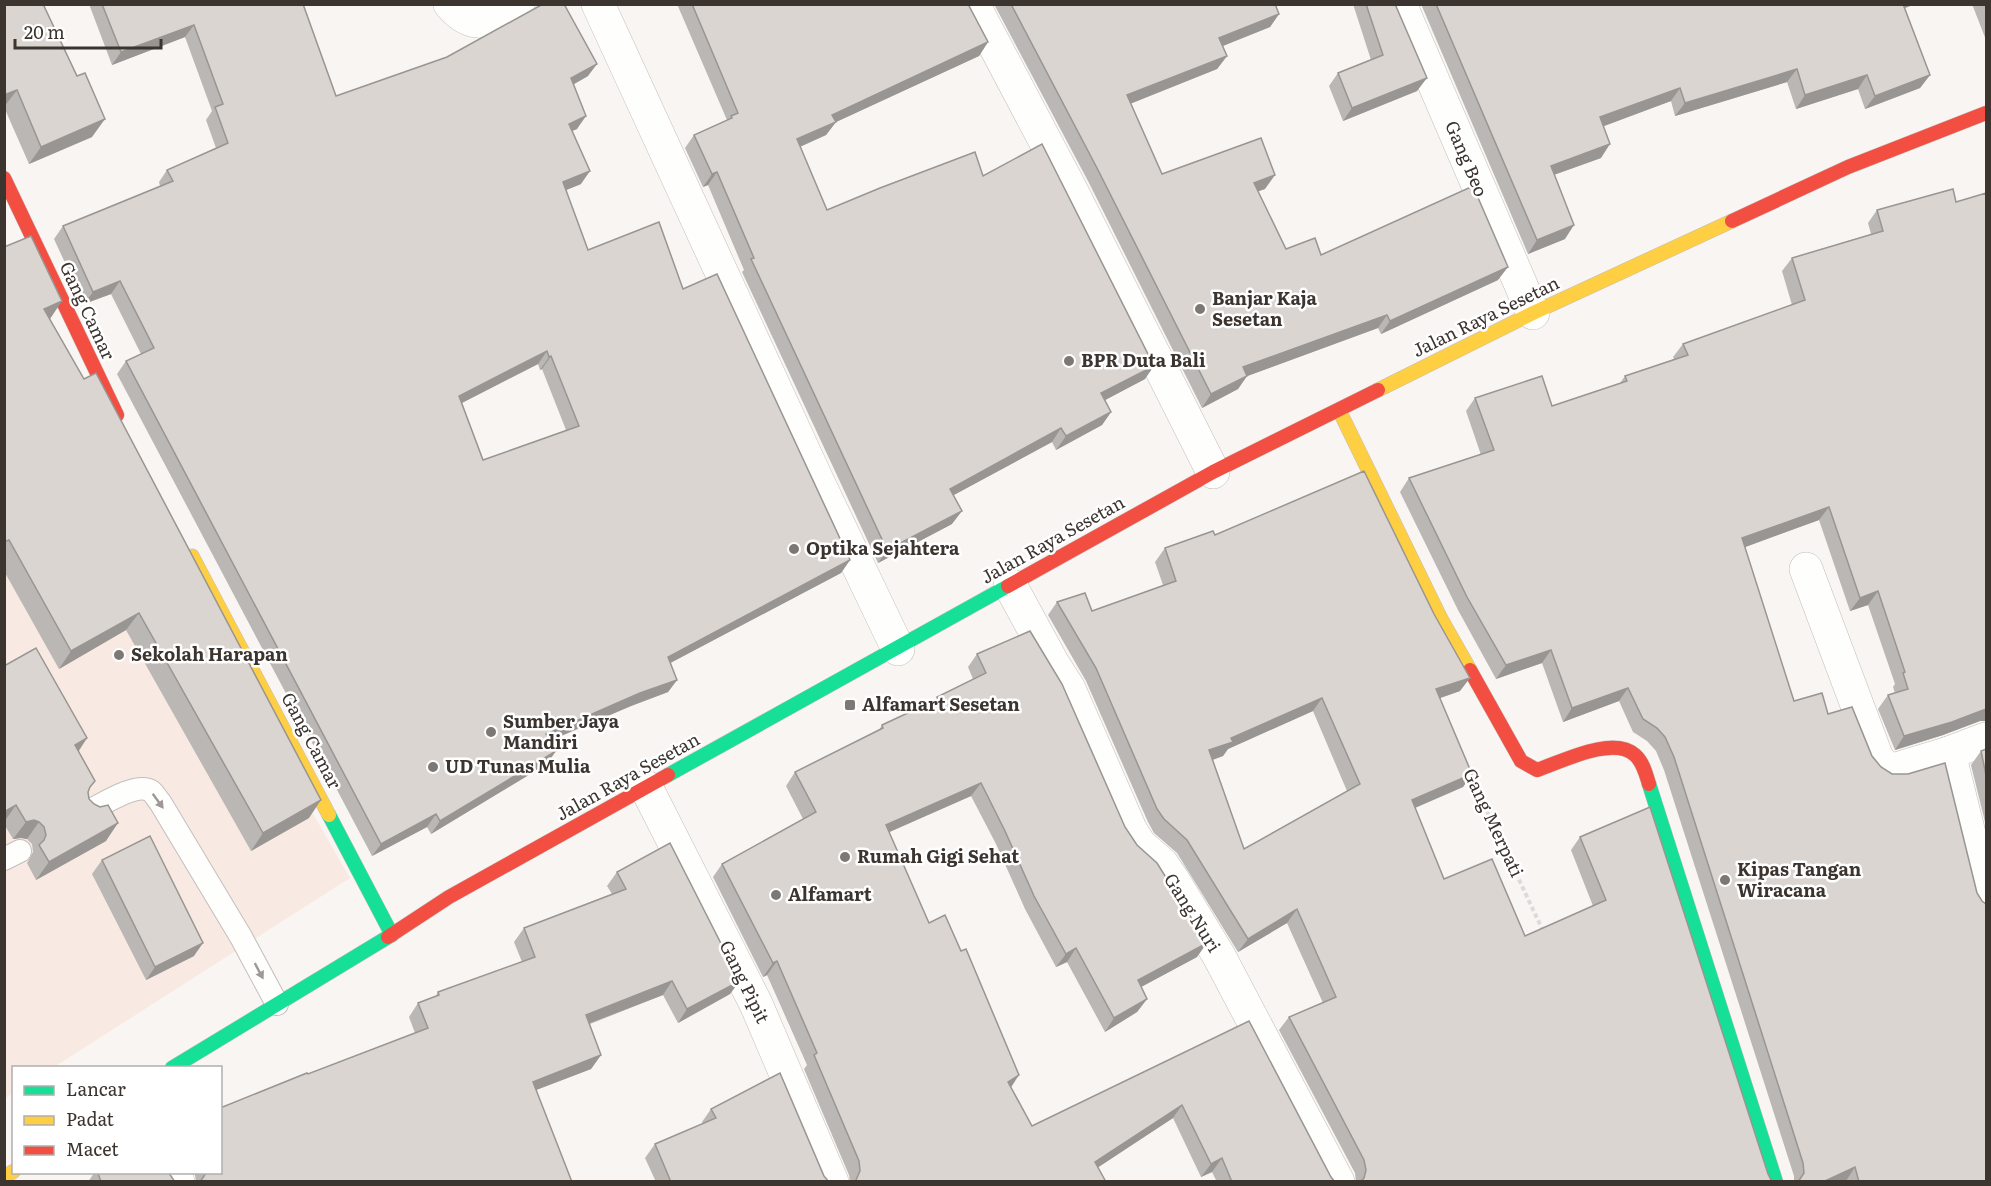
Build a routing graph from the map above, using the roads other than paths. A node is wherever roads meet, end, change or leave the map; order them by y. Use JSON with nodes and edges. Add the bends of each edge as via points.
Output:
{"nodes":[{"id":1,"x":450,"y":4,"type":"edge"},
{"id":2,"x":518,"y":4,"type":"edge"},
{"id":3,"x":598,"y":4,"type":"edge"},
{"id":4,"x":973,"y":4,"type":"edge"},
{"id":5,"x":1400,"y":4,"type":"edge"},
{"id":6,"x":1986,"y":113,"type":"edge"},
{"id":7,"x":4,"y":178,"type":"edge"},
{"id":8,"x":1533,"y":313,"type":"junction"},
{"id":9,"x":1339,"y":410,"type":"junction"},
{"id":10,"x":124,"y":428,"type":"edge"},
{"id":11,"x":1213,"y":472,"type":"junction"},
{"id":12,"x":186,"y":544,"type":"edge"},
{"id":13,"x":1806,"y":569,"type":"dead end"},
{"id":14,"x":1010,"y":585,"type":"junction"},
{"id":15,"x":898,"y":649,"type":"junction"},
{"id":16,"x":1986,"y":739,"type":"edge"},
{"id":17,"x":1948,"y":753,"type":"junction"},
{"id":18,"x":646,"y":787,"type":"junction"},
{"id":19,"x":89,"y":811,"type":"edge"},
{"id":20,"x":1986,"y":903,"type":"edge"},
{"id":21,"x":392,"y":935,"type":"junction"},
{"id":22,"x":277,"y":1004,"type":"junction"},
{"id":23,"x":175,"y":1066,"type":"edge"},
{"id":24,"x":832,"y":1182,"type":"edge"},
{"id":25,"x":1338,"y":1182,"type":"edge"},
{"id":26,"x":1776,"y":1182,"type":"edge"}],
"edges":[{"from":1,"to":2,"type":"street","via":[[474,22],[488,21]]},
{"from":3,"to":15,"type":"street"},
{"from":4,"to":11,"type":"street"},
{"from":5,"to":8,"type":"street","name":"Gang Beo"},
{"from":6,"to":8,"type":"main road","name":"Jalan Raya Sesetan","via":[[1848,167]]},
{"from":7,"to":10,"type":"main road","name":"Gang Camar"},
{"from":8,"to":9,"type":"main road","name":"Jalan Raya Sesetan"},
{"from":9,"to":11,"type":"main road","name":"Jalan Raya Sesetan"},
{"from":9,"to":26,"type":"main road","via":[[1441,619],[1521,761],[1537,770],[1615,746],[1639,758]]},
{"from":11,"to":14,"type":"main road","name":"Jalan Raya Sesetan"},
{"from":12,"to":21,"type":"main road","name":"Gang Camar"},
{"from":13,"to":17,"type":"street","via":[[1877,758],[1886,770]]},
{"from":14,"to":15,"type":"main road","name":"Jalan Raya Sesetan"},
{"from":14,"to":25,"type":"street","name":"Gang Nuri","via":[[1069,689],[1131,831],[1140,845],[1162,864],[1219,956]]},
{"from":15,"to":18,"type":"main road","name":"Jalan Raya Sesetan"},
{"from":16,"to":17,"type":"street"},
{"from":17,"to":20,"type":"street"},
{"from":18,"to":21,"type":"main road","name":"Jalan Raya Sesetan","via":[[449,897]]},
{"from":18,"to":24,"type":"street","name":"Gang Pipit","via":[[756,1004]]},
{"from":19,"to":22,"type":"lane","one_way":true,"via":[[140,788],[151,791],[241,937]]},
{"from":21,"to":22,"type":"main road","name":"Jalan Raya Sesetan"},
{"from":22,"to":23,"type":"main road","name":"Jalan Raya Sesetan"}]}
